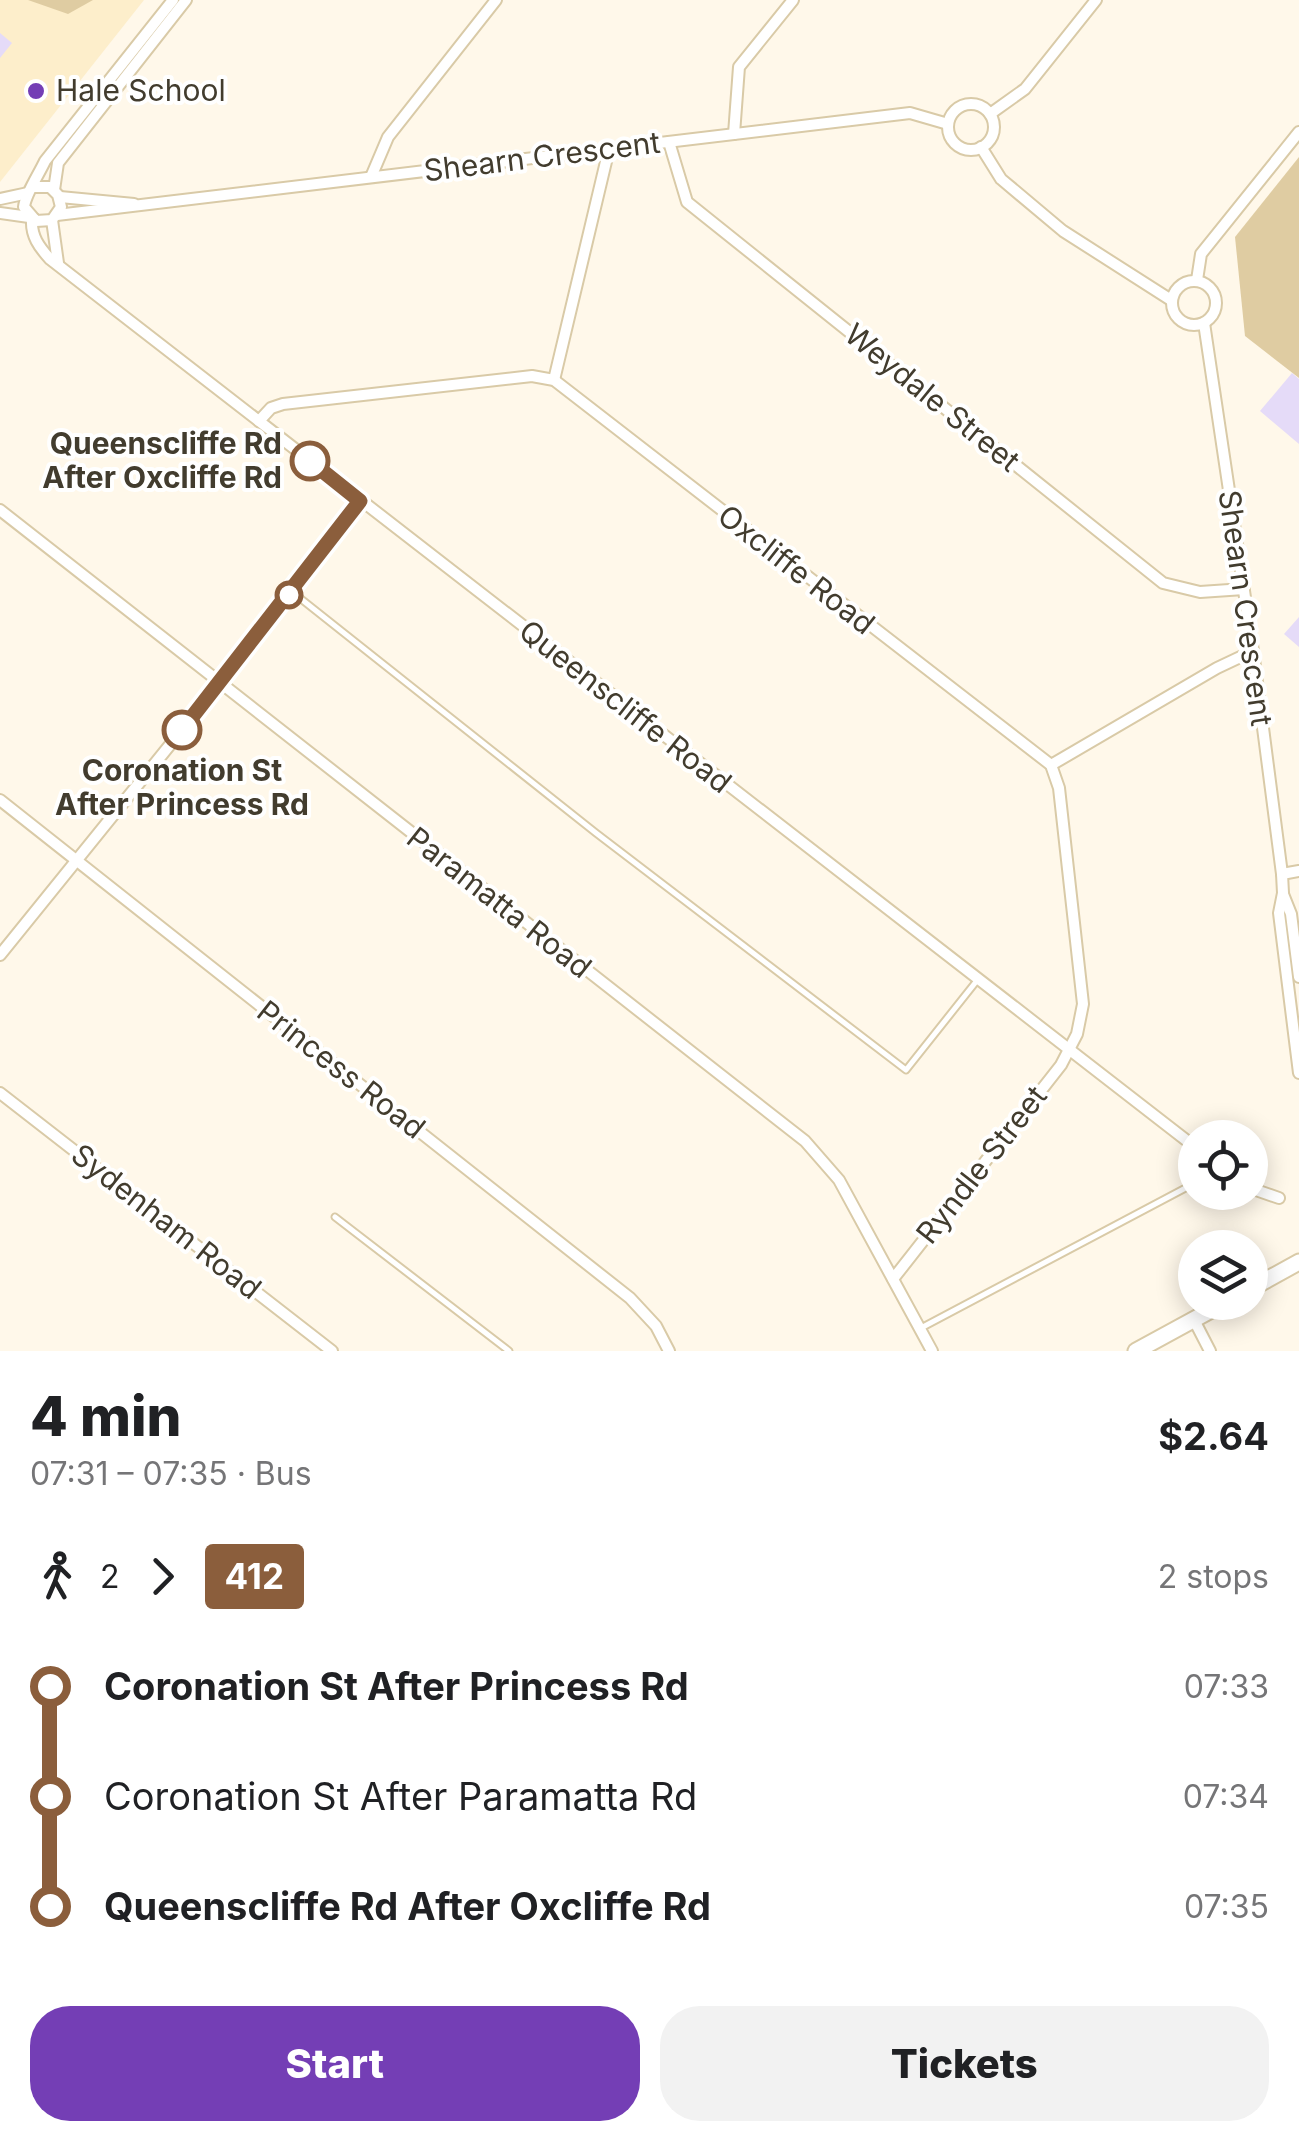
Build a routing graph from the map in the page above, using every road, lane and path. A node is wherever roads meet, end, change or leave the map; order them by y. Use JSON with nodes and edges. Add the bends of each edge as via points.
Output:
{"nodes":[{"id":1,"x":173,"y":0,"type":"edge"},
{"id":2,"x":186,"y":0,"type":"edge"},
{"id":3,"x":496,"y":0,"type":"edge"},
{"id":4,"x":793,"y":0,"type":"edge"},
{"id":5,"x":1096,"y":0,"type":"edge"},
{"id":6,"x":990,"y":114,"type":"junction"},
{"id":7,"x":948,"y":124,"type":"junction"},
{"id":8,"x":1299,"y":132,"type":"edge"},
{"id":9,"x":734,"y":134,"type":"junction"},
{"id":10,"x":669,"y":142,"type":"junction"},
{"id":11,"x":981,"y":147,"type":"junction"},
{"id":12,"x":610,"y":149,"type":"junction"},
{"id":13,"x":371,"y":177,"type":"junction"},
{"id":14,"x":31,"y":190,"type":"junction"},
{"id":15,"x":57,"y":194,"type":"junction"},
{"id":16,"x":0,"y":199,"type":"edge"},
{"id":17,"x":134,"y":204,"type":"junction"},
{"id":18,"x":0,"y":213,"type":"edge"},
{"id":19,"x":30,"y":218,"type":"junction"},
{"id":20,"x":54,"y":218,"type":"junction"},
{"id":21,"x":58,"y":263,"type":"junction"},
{"id":22,"x":1197,"y":280,"type":"junction"},
{"id":23,"x":1171,"y":300,"type":"junction"},
{"id":24,"x":1204,"y":323,"type":"junction"},
{"id":25,"x":554,"y":380,"type":"junction"},
{"id":26,"x":259,"y":420,"type":"junction"},
{"id":27,"x":360,"y":501,"type":"junction"},
{"id":28,"x":0,"y":510,"type":"edge"},
{"id":29,"x":1244,"y":589,"type":"junction"},
{"id":30,"x":292,"y":591,"type":"junction"},
{"id":31,"x":1253,"y":650,"type":"junction"},
{"id":32,"x":220,"y":683,"type":"junction"},
{"id":33,"x":1051,"y":765,"type":"junction"},
{"id":34,"x":0,"y":800,"type":"edge"},
{"id":35,"x":77,"y":862,"type":"junction"},
{"id":36,"x":1299,"y":871,"type":"edge"},
{"id":37,"x":1282,"y":874,"type":"junction"},
{"id":38,"x":1283,"y":893,"type":"junction"},
{"id":39,"x":0,"y":955,"type":"edge"},
{"id":40,"x":1299,"y":977,"type":"edge"},
{"id":41,"x":979,"y":978,"type":"junction"},
{"id":42,"x":1070,"y":1050,"type":"junction"},
{"id":43,"x":1299,"y":1073,"type":"edge"},
{"id":44,"x":0,"y":1093,"type":"edge"},
{"id":45,"x":1178,"y":1133,"type":"edge"},
{"id":46,"x":1178,"y":1192,"type":"edge"},
{"id":47,"x":1268,"y":1194,"type":"edge"},
{"id":48,"x":1279,"y":1198,"type":"dead end"},
{"id":49,"x":335,"y":1217,"type":"dead end"},
{"id":50,"x":1299,"y":1262,"type":"edge"},
{"id":51,"x":893,"y":1279,"type":"junction"},
{"id":52,"x":1268,"y":1279,"type":"edge"},
{"id":53,"x":1194,"y":1320,"type":"joint"},
{"id":54,"x":921,"y":1328,"type":"junction"},
{"id":55,"x":332,"y":1351,"type":"edge"},
{"id":56,"x":509,"y":1351,"type":"edge"},
{"id":57,"x":669,"y":1351,"type":"edge"},
{"id":58,"x":932,"y":1351,"type":"edge"},
{"id":59,"x":1136,"y":1351,"type":"edge"},
{"id":60,"x":1210,"y":1351,"type":"edge"}],
"edges":[{"from":1,"to":14,"type":"street","via":[[54,148]]},
{"from":2,"to":15,"type":"street","via":[[58,163]]},
{"from":3,"to":13,"type":"street","via":[[388,137]]},
{"from":4,"to":9,"type":"street","via":[[739,67]]},
{"from":5,"to":6,"type":"street","via":[[1025,89]]},
{"from":6,"to":7,"type":"street","via":[[971,103],[952,112]]},
{"from":6,"to":11,"type":"street","via":[[992,135]]},
{"from":7,"to":9,"type":"street","name":"Shearn Crescent","via":[[910,113]]},
{"from":7,"to":11,"type":"street","via":[[956,144]]},
{"from":8,"to":22,"type":"street","via":[[1202,254]]},
{"from":9,"to":10,"type":"street","name":"Shearn Crescent"},
{"from":10,"to":12,"type":"street","name":"Shearn Crescent"},
{"from":10,"to":29,"type":"street","name":"Weydale Street","via":[[687,202],[1163,583],[1200,592]]},
{"from":11,"to":23,"type":"street","via":[[1000,178],[1064,231]]},
{"from":12,"to":13,"type":"street","name":"Shearn Crescent"},
{"from":12,"to":25,"type":"street"},
{"from":13,"to":17,"type":"street","name":"Shearn Crescent"},
{"from":14,"to":15,"type":"street","via":[[45,186]]},
{"from":14,"to":16,"type":"street"},
{"from":14,"to":19,"type":"street","via":[[24,202]]},
{"from":15,"to":17,"type":"street","name":"Shearn Crescent"},
{"from":15,"to":20,"type":"street"},
{"from":17,"to":20,"type":"street","name":"Shearn Crescent"},
{"from":18,"to":19,"type":"street"},
{"from":19,"to":20,"type":"street"},
{"from":19,"to":21,"type":"street","name":"Queenscliffe Road","via":[[36,241]]},
{"from":20,"to":21,"type":"street"},
{"from":21,"to":26,"type":"street","name":"Queenscliffe Road"},
{"from":22,"to":23,"type":"street","via":[[1180,284]]},
{"from":22,"to":24,"type":"street","via":[[1213,288],[1218,306]]},
{"from":23,"to":24,"type":"street","via":[[1176,318],[1191,327]]},
{"from":24,"to":29,"type":"street","name":"Shearn Crescent"},
{"from":25,"to":26,"type":"street","via":[[532,376],[283,404]]},
{"from":25,"to":33,"type":"street","name":"Oxcliffe Road"},
{"from":26,"to":27,"type":"street","name":"Queenscliffe Road"},
{"from":27,"to":30,"type":"street"},
{"from":27,"to":41,"type":"street","name":"Queenscliffe Road"},
{"from":28,"to":32,"type":"street","name":"Paramatta Road"},
{"from":29,"to":31,"type":"street","name":"Shearn Crescent"},
{"from":30,"to":32,"type":"street"},
{"from":30,"to":41,"type":"lane","via":[[906,1070]]},
{"from":31,"to":33,"type":"street"},
{"from":31,"to":37,"type":"street","name":"Shearn Crescent"},
{"from":32,"to":35,"type":"street"},
{"from":32,"to":51,"type":"street","name":"Paramatta Road","via":[[805,1141],[839,1180]]},
{"from":33,"to":42,"type":"street","via":[[1083,1004]]},
{"from":34,"to":35,"type":"street","name":"Princess Road"},
{"from":35,"to":39,"type":"street"},
{"from":35,"to":57,"type":"street","name":"Princess Road","via":[[630,1298]]},
{"from":36,"to":37,"type":"street"},
{"from":37,"to":38,"type":"street","name":"Shearn Crescent"},
{"from":38,"to":40,"type":"street","name":"Shearn Crescent"},
{"from":38,"to":43,"type":"street","name":"Shearn Crescent","via":[[1278,913]]},
{"from":41,"to":42,"type":"street","name":"Queenscliffe Road"},
{"from":42,"to":45,"type":"street","name":"Queenscliffe Road"},
{"from":42,"to":51,"type":"street","name":"Ryndle Street"},
{"from":44,"to":55,"type":"street","name":"Sydenham Road"},
{"from":46,"to":54,"type":"lane"},
{"from":47,"to":48,"type":"street"},
{"from":49,"to":56,"type":"lane"},
{"from":50,"to":52,"type":"main road"},
{"from":51,"to":54,"type":"street","name":"Paramatta Road"},
{"from":53,"to":59,"type":"main road"},
{"from":53,"to":60,"type":"street"},
{"from":54,"to":58,"type":"street","name":"Paramatta Road"}]}
